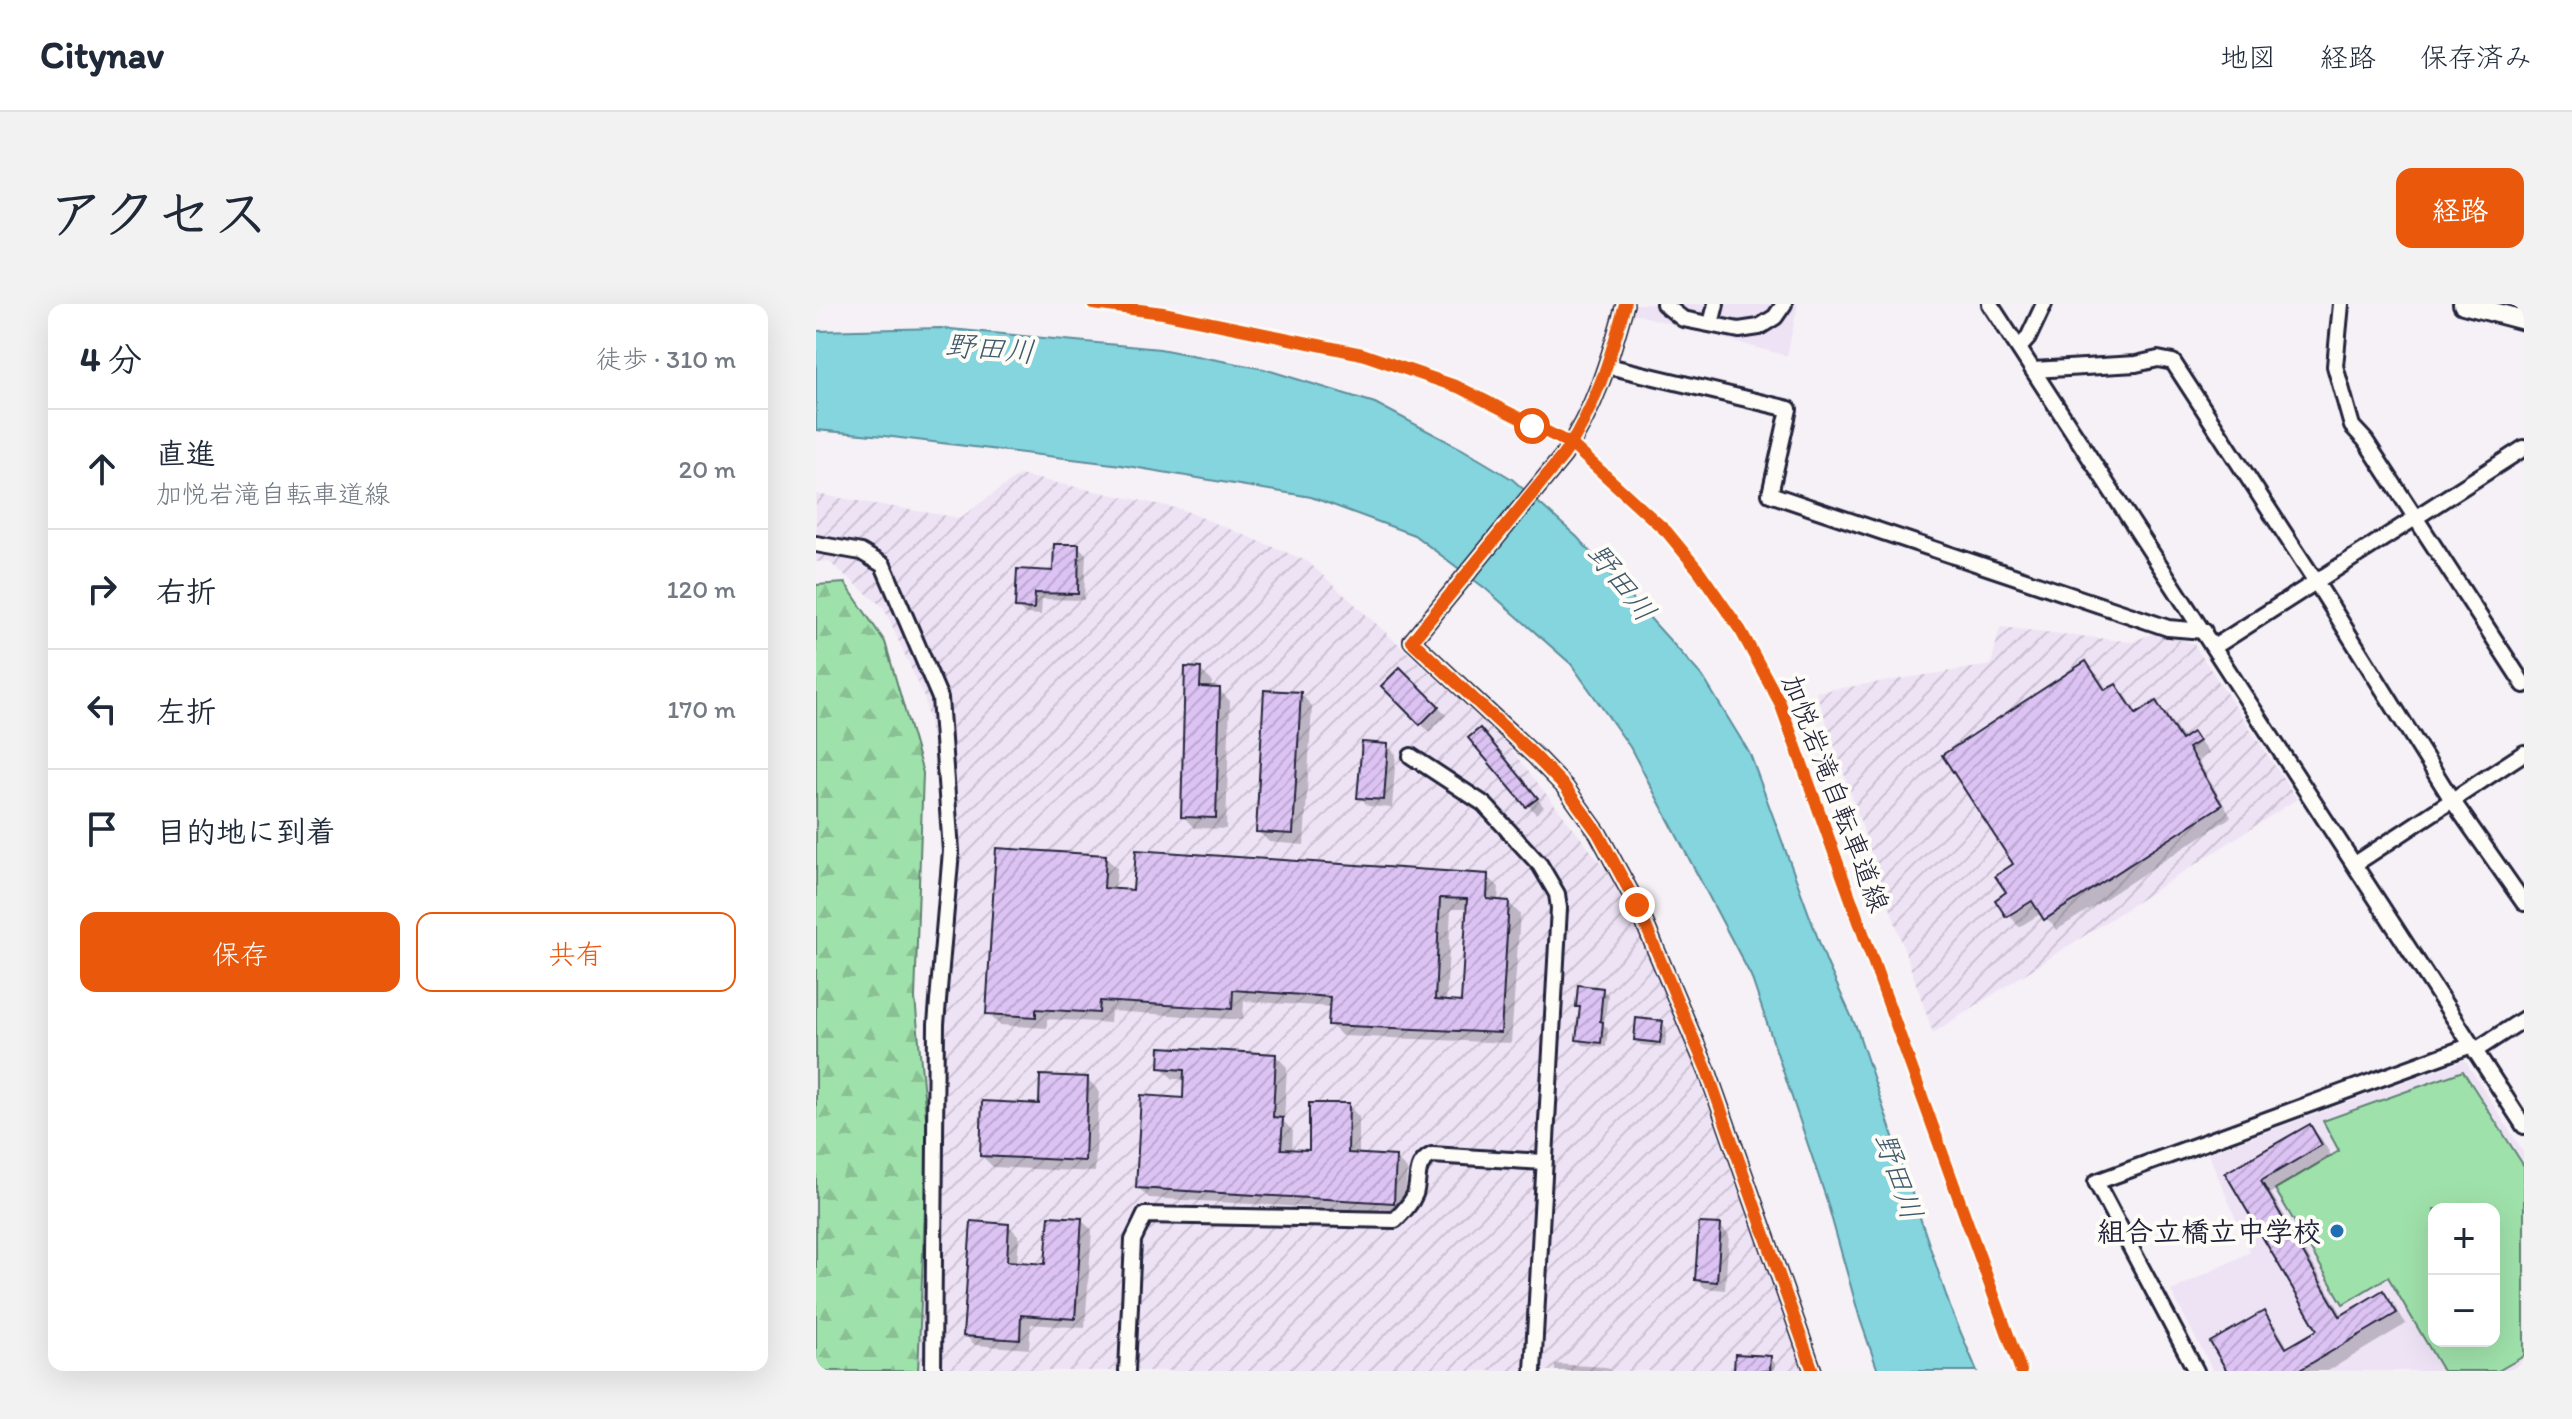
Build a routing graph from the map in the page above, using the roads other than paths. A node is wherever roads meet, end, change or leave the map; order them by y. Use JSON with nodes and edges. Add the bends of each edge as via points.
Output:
{"nodes":[{"id":1,"x":1625,"y":304,"type":"edge"},
{"id":2,"x":1664,"y":304,"type":"edge"},
{"id":3,"x":1716,"y":304,"type":"edge"},
{"id":4,"x":1784,"y":304,"type":"edge"},
{"id":5,"x":1990,"y":304,"type":"edge"},
{"id":6,"x":2044,"y":304,"type":"edge"},
{"id":7,"x":2341,"y":304,"type":"edge"},
{"id":8,"x":2463,"y":304,"type":"edge"},
{"id":9,"x":2524,"y":320,"type":"edge"},
{"id":10,"x":1711,"y":324,"type":"junction"},
{"id":11,"x":2019,"y":348,"type":"junction"},
{"id":12,"x":1608,"y":366,"type":"junction"},
{"id":13,"x":2033,"y":370,"type":"junction"},
{"id":14,"x":2524,"y":448,"type":"edge"},
{"id":15,"x":2415,"y":518,"type":"junction"},
{"id":16,"x":816,"y":544,"type":"edge"},
{"id":17,"x":2316,"y":582,"type":"junction"},
{"id":18,"x":2204,"y":631,"type":"junction"},
{"id":19,"x":2214,"y":647,"type":"junction"},
{"id":20,"x":2524,"y":685,"type":"edge"},
{"id":21,"x":2524,"y":753,"type":"edge"},
{"id":22,"x":1411,"y":756,"type":"dead end"},
{"id":23,"x":2452,"y":800,"type":"junction"},
{"id":24,"x":2355,"y":864,"type":"junction"},
{"id":25,"x":2524,"y":903,"type":"edge"},
{"id":26,"x":2524,"y":1019,"type":"edge"},
{"id":27,"x":2474,"y":1048,"type":"junction"},
{"id":28,"x":2524,"y":1126,"type":"edge"},
{"id":29,"x":1544,"y":1162,"type":"junction"},
{"id":30,"x":933,"y":1371,"type":"edge"},
{"id":31,"x":1127,"y":1371,"type":"edge"},
{"id":32,"x":1533,"y":1371,"type":"edge"},
{"id":33,"x":1813,"y":1371,"type":"edge"},
{"id":34,"x":2196,"y":1371,"type":"edge"}],
"edges":[{"from":1,"to":12,"type":"street"},
{"from":2,"to":10,"type":"street","via":[[1683,319]]},
{"from":3,"to":10,"type":"street"},
{"from":4,"to":10,"type":"street","via":[[1759,327],[1739,330]]},
{"from":5,"to":11,"type":"street"},
{"from":6,"to":11,"type":"street"},
{"from":7,"to":15,"type":"street","via":[[2335,366],[2352,426]]},
{"from":8,"to":9,"type":"main road"},
{"from":11,"to":13,"type":"street"},
{"from":12,"to":18,"type":"street","via":[[1789,409],[1770,494],[2168,628]]},
{"from":12,"to":33,"type":"street","via":[[1580,431],[1563,456],[1412,641],[1536,757],[1598,833],[1637,905],[1708,1073]]},
{"from":13,"to":17,"type":"street","via":[[2173,362]]},
{"from":13,"to":18,"type":"street"},
{"from":14,"to":15,"type":"street"},
{"from":15,"to":17,"type":"street"},
{"from":15,"to":20,"type":"street"},
{"from":16,"to":30,"type":"street","via":[[861,552],[883,565],[940,698],[951,851],[936,1024]]},
{"from":17,"to":19,"type":"street"},
{"from":17,"to":23,"type":"street"},
{"from":18,"to":19,"type":"street"},
{"from":19,"to":24,"type":"street"},
{"from":21,"to":23,"type":"street"},
{"from":22,"to":29,"type":"street","via":[[1484,804],[1540,865],[1557,894]]},
{"from":23,"to":24,"type":"street"},
{"from":23,"to":25,"type":"street"},
{"from":24,"to":27,"type":"street"},
{"from":26,"to":27,"type":"street"},
{"from":27,"to":28,"type":"street"},
{"from":27,"to":34,"type":"street","via":[[2096,1182]]},
{"from":29,"to":31,"type":"street","via":[[1432,1155],[1419,1166],[1415,1194],[1395,1220],[1145,1215],[1133,1240]]},
{"from":29,"to":32,"type":"street"}]}
